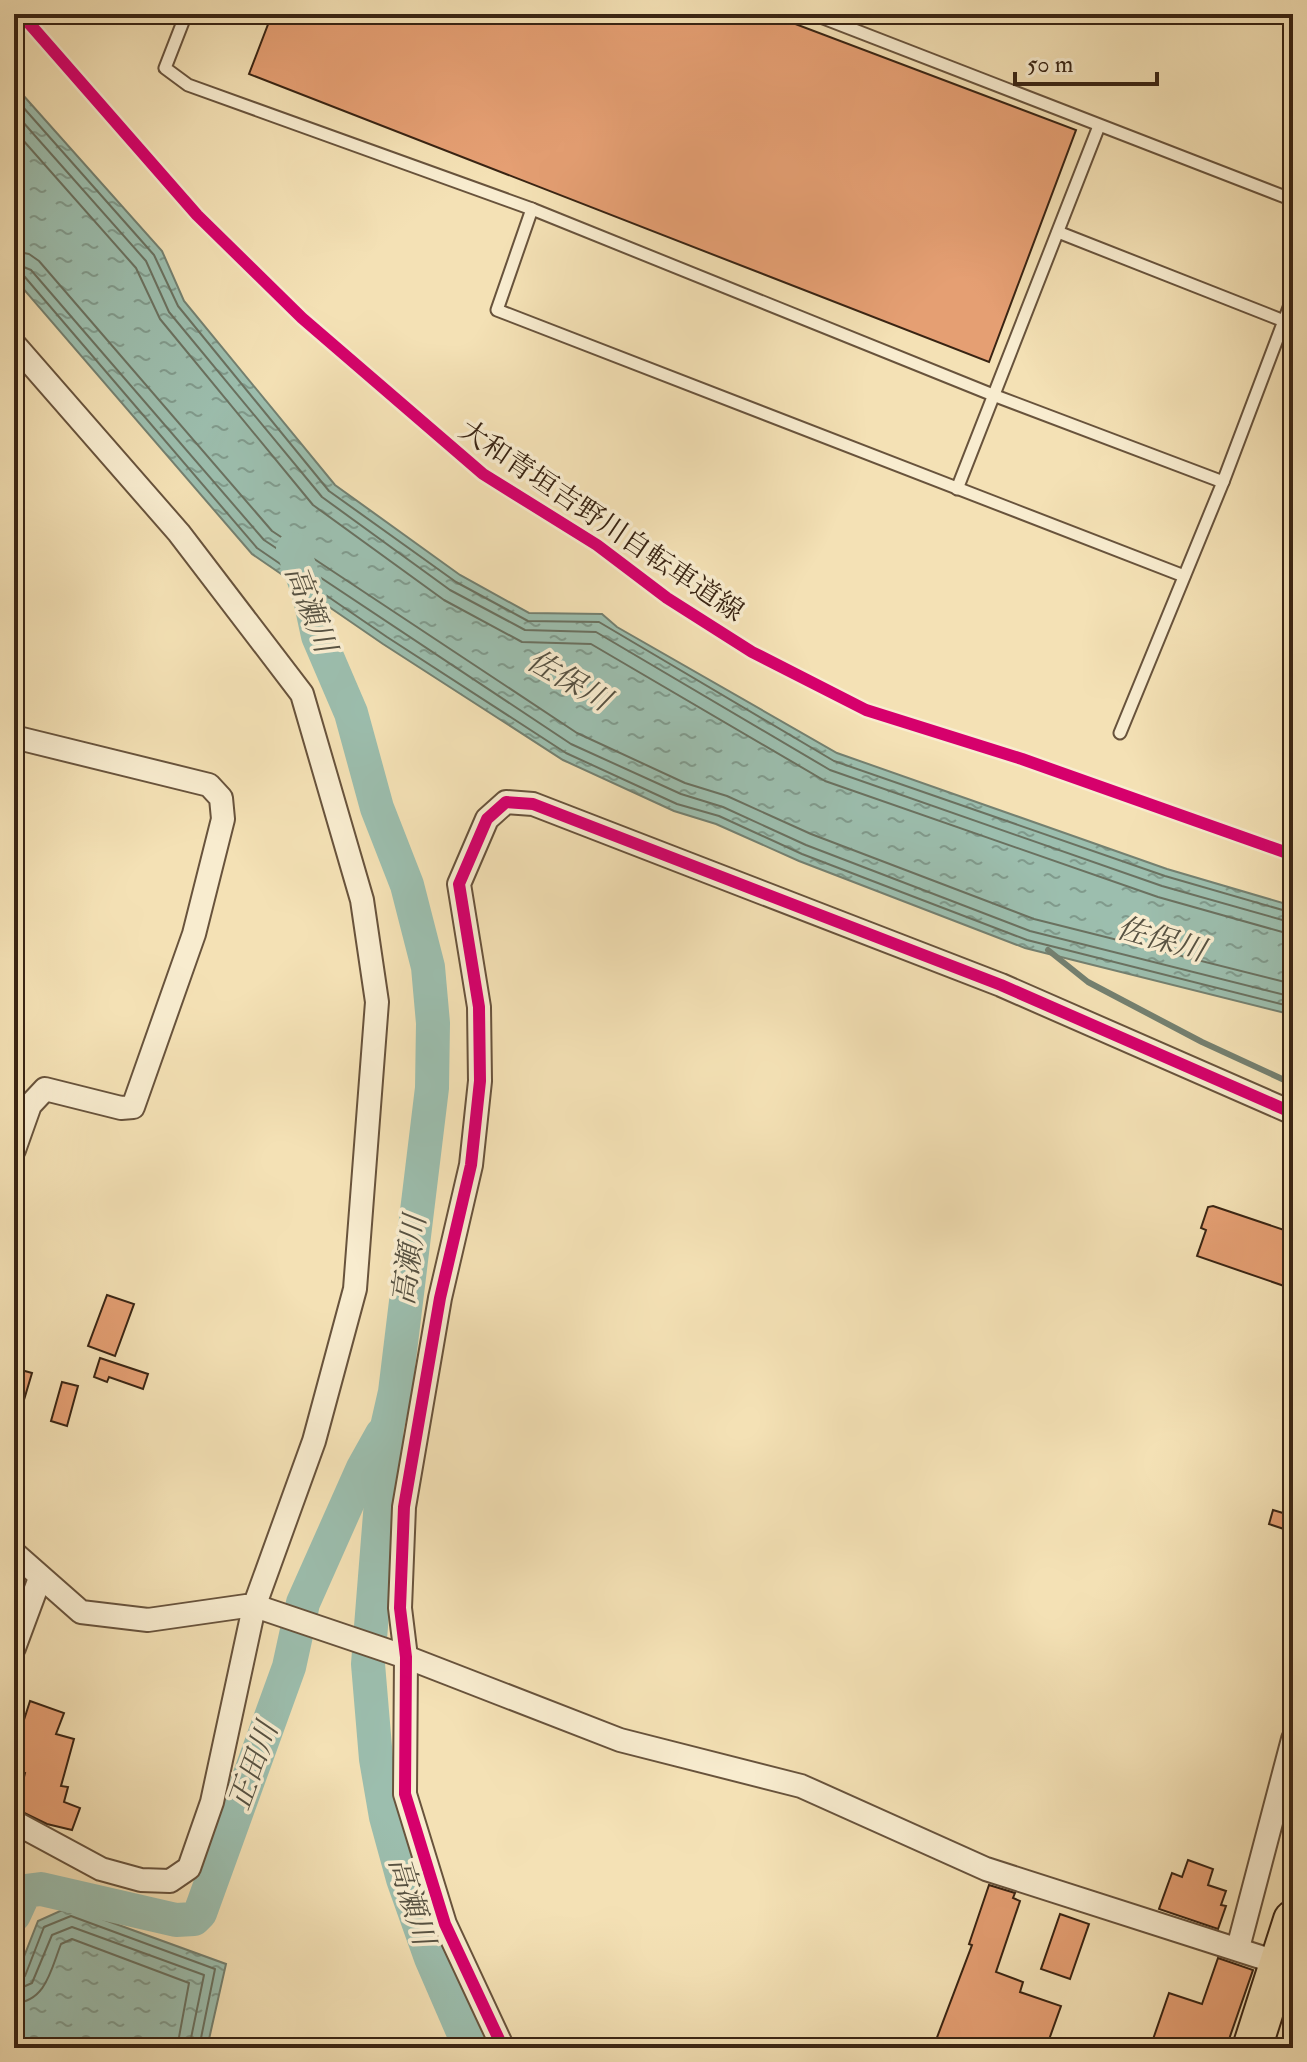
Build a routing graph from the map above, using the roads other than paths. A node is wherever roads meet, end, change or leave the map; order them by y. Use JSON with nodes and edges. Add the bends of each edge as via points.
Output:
{"nodes":[{"id":1,"x":186,"y":14,"type":"edge"},
{"id":2,"x":813,"y":14,"type":"edge"},
{"id":3,"x":1280,"y":14,"type":"edge"},
{"id":4,"x":1293,"y":19,"type":"edge"},
{"id":5,"x":1099,"y":126,"type":"junction"},
{"id":6,"x":1293,"y":200,"type":"edge"},
{"id":7,"x":532,"y":209,"type":"junction"},
{"id":8,"x":1058,"y":232,"type":"junction"},
{"id":9,"x":1293,"y":297,"type":"edge"},
{"id":10,"x":1284,"y":321,"type":"junction"},
{"id":11,"x":14,"y":344,"type":"edge"},
{"id":12,"x":993,"y":395,"type":"junction"},
{"id":13,"x":1223,"y":482,"type":"junction"},
{"id":14,"x":957,"y":489,"type":"junction"},
{"id":15,"x":1184,"y":576,"type":"junction"},
{"id":16,"x":1120,"y":733,"type":"dead end"},
{"id":17,"x":14,"y":737,"type":"edge"},
{"id":18,"x":1293,"y":1113,"type":"edge"},
{"id":19,"x":14,"y":1150,"type":"edge"},
{"id":20,"x":14,"y":1553,"type":"edge"},
{"id":21,"x":40,"y":1578,"type":"junction"},
{"id":22,"x":254,"y":1607,"type":"junction"},
{"id":23,"x":14,"y":1648,"type":"edge"},
{"id":24,"x":402,"y":1656,"type":"junction"},
{"id":25,"x":1293,"y":1739,"type":"edge"},
{"id":26,"x":14,"y":1822,"type":"edge"},
{"id":27,"x":1293,"y":1920,"type":"edge"},
{"id":28,"x":1238,"y":1948,"type":"junction"},
{"id":29,"x":1279,"y":1963,"type":"junction"},
{"id":30,"x":503,"y":2048,"type":"edge"},
{"id":31,"x":1252,"y":2048,"type":"edge"}],
"edges":[{"from":1,"to":7,"type":"lane","via":[[165,68],[188,85]]},
{"from":2,"to":5,"type":"lane"},
{"from":3,"to":4,"type":"lane"},
{"from":5,"to":6,"type":"lane"},
{"from":5,"to":8,"type":"lane"},
{"from":7,"to":12,"type":"lane"},
{"from":7,"to":14,"type":"lane","via":[[497,310]]},
{"from":8,"to":10,"type":"lane"},
{"from":8,"to":12,"type":"lane"},
{"from":9,"to":10,"type":"lane"},
{"from":10,"to":13,"type":"lane"},
{"from":11,"to":22,"type":"street","via":[[179,533],[302,694],[362,900],[377,1002],[355,1289],[314,1441]]},
{"from":12,"to":13,"type":"lane"},
{"from":12,"to":14,"type":"lane"},
{"from":13,"to":15,"type":"lane"},
{"from":14,"to":15,"type":"lane"},
{"from":15,"to":16,"type":"lane"},
{"from":17,"to":19,"type":"street","via":[[209,785],[221,798],[223,819],[194,934],[133,1107],[45,1089],[30,1105]]},
{"from":18,"to":24,"type":"street","via":[[1001,985],[533,804],[506,802],[487,819],[459,884],[479,1007],[480,1081],[471,1165],[440,1298],[404,1507]]},
{"from":20,"to":21,"type":"street"},
{"from":21,"to":22,"type":"street","via":[[81,1612],[148,1620]]},
{"from":21,"to":23,"type":"street"},
{"from":22,"to":24,"type":"street"},
{"from":22,"to":26,"type":"street","via":[[212,1802],[182,1875],[159,1883],[101,1869]]},
{"from":24,"to":28,"type":"street","via":[[620,1740],[801,1786],[986,1869]]},
{"from":24,"to":30,"type":"street","via":[[405,1794],[445,1924]]},
{"from":25,"to":28,"type":"street"},
{"from":27,"to":29,"type":"highway"},
{"from":28,"to":29,"type":"street"},
{"from":29,"to":31,"type":"highway"}]}
